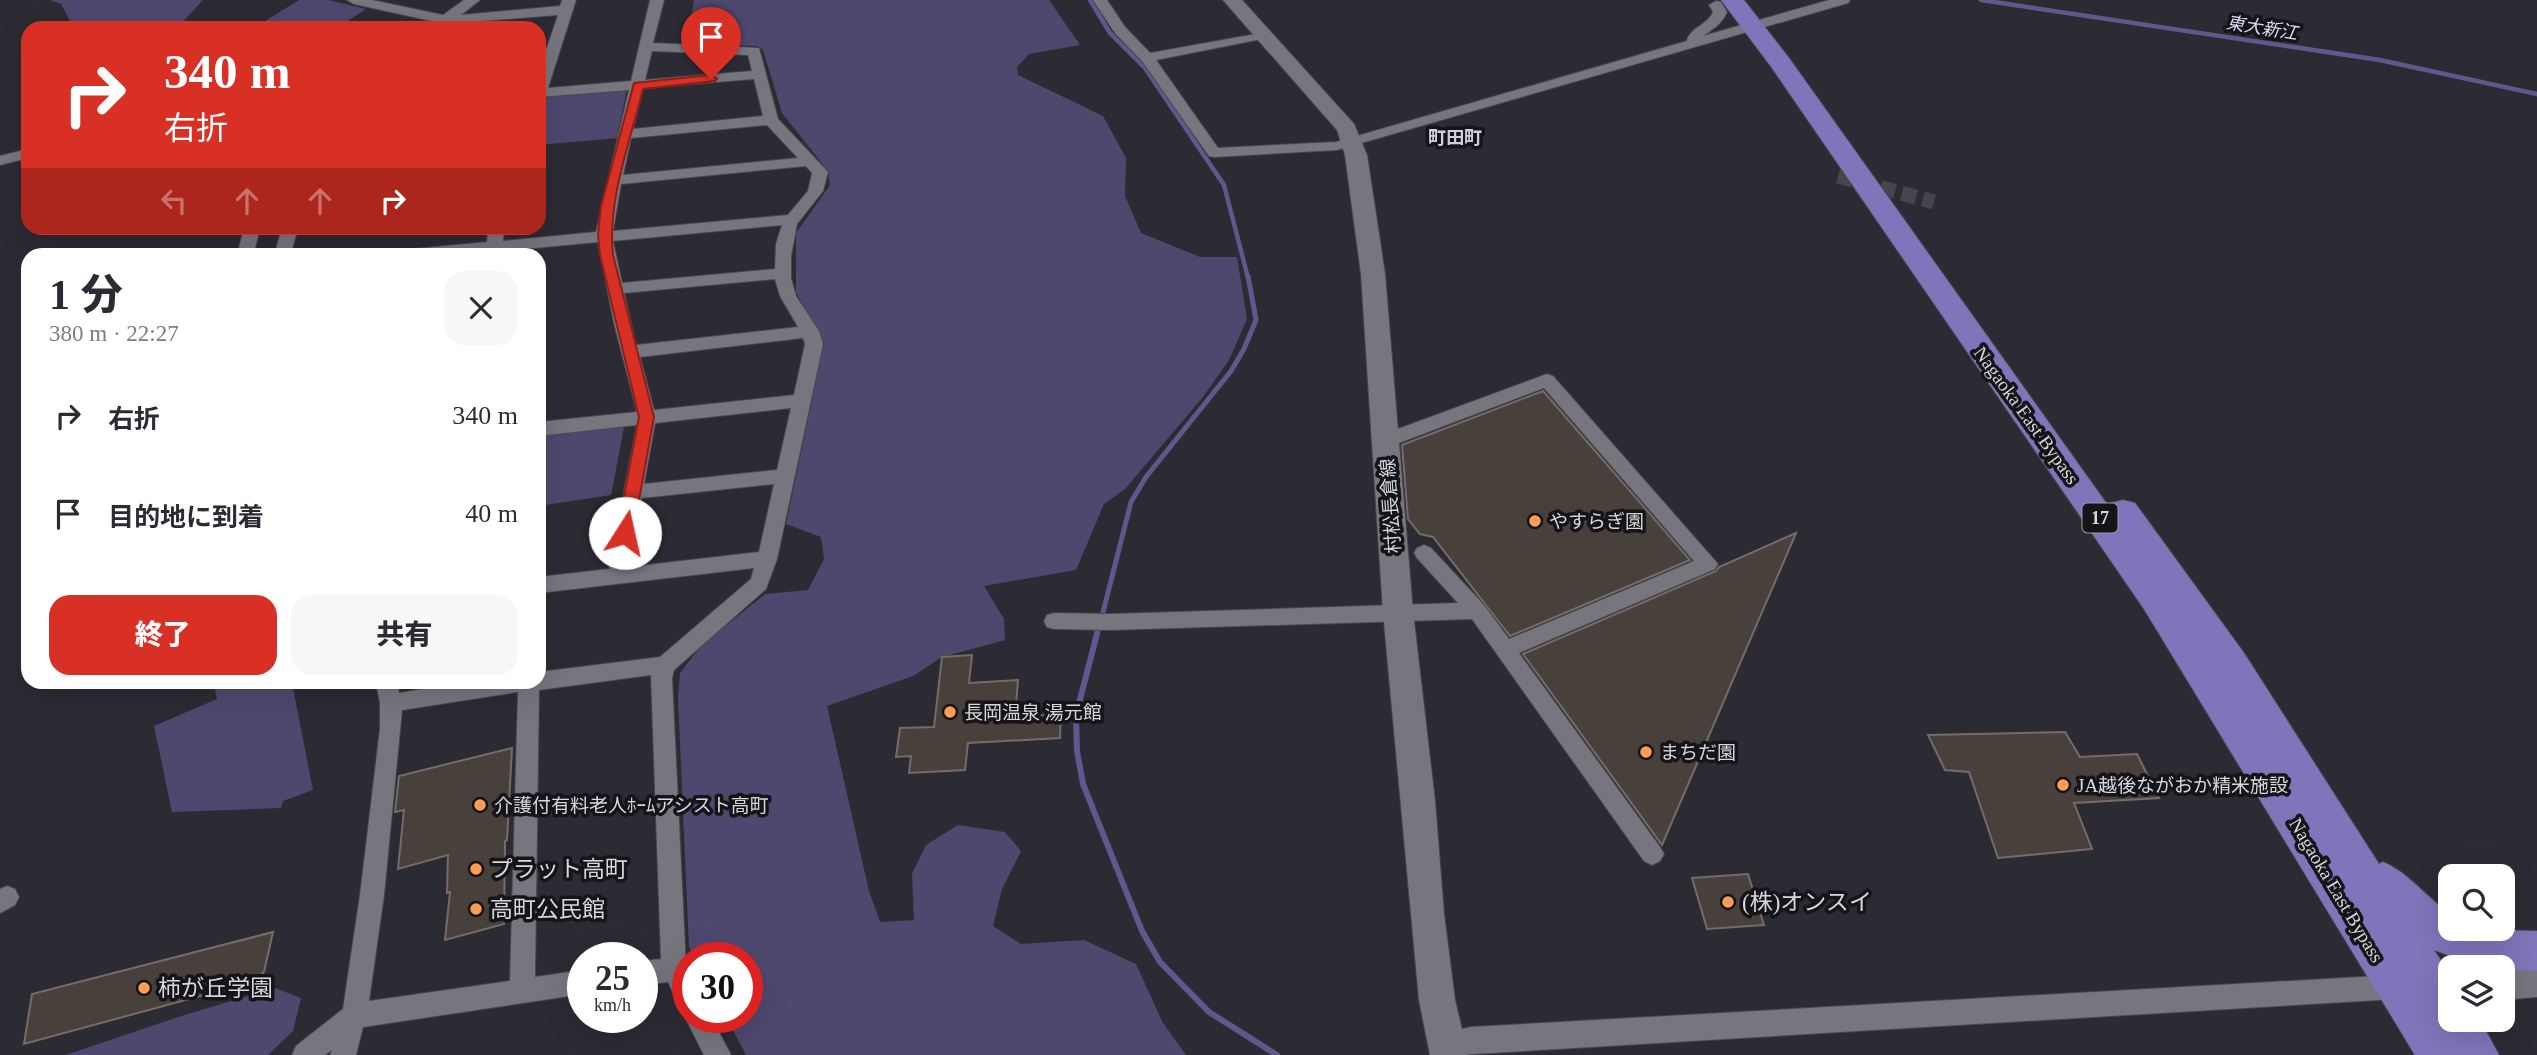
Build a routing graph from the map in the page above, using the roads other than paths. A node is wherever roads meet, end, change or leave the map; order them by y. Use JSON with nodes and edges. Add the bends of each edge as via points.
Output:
{"nodes":[{"id":1,"x":354,"y":0,"type":"edge"},
{"id":2,"x":473,"y":0,"type":"edge"},
{"id":3,"x":657,"y":0,"type":"edge"},
{"id":4,"x":1100,"y":0,"type":"edge"},
{"id":5,"x":1232,"y":0,"type":"edge"},
{"id":6,"x":1843,"y":0,"type":"edge"},
{"id":7,"x":1724,"y":2,"type":"edge"},
{"id":8,"x":567,"y":5,"type":"edge"},
{"id":9,"x":1758,"y":16,"type":"edge"},
{"id":10,"x":446,"y":20,"type":"junction"},
{"id":11,"x":1262,"y":35,"type":"junction"},
{"id":12,"x":1687,"y":45,"type":"junction"},
{"id":13,"x":647,"y":47,"type":"junction"},
{"id":14,"x":546,"y":52,"type":"edge"},
{"id":15,"x":1147,"y":58,"type":"junction"},
{"id":16,"x":760,"y":74,"type":"junction"},
{"id":17,"x":638,"y":86,"type":"junction"},
{"id":18,"x":546,"y":93,"type":"edge"},
{"id":19,"x":771,"y":120,"type":"junction"},
{"id":20,"x":626,"y":134,"type":"junction"},
{"id":21,"x":1353,"y":142,"type":"junction"},
{"id":22,"x":21,"y":155,"type":"edge"},
{"id":23,"x":0,"y":161,"type":"edge"},
{"id":24,"x":810,"y":161,"type":"junction"},
{"id":25,"x":614,"y":180,"type":"junction"},
{"id":26,"x":792,"y":219,"type":"junction"},
{"id":27,"x":604,"y":234,"type":"junction"},
{"id":28,"x":513,"y":248,"type":"edge"},
{"id":29,"x":784,"y":273,"type":"junction"},
{"id":30,"x":614,"y":289,"type":"junction"},
{"id":31,"x":811,"y":331,"type":"junction"},
{"id":32,"x":629,"y":352,"type":"junction"},
{"id":33,"x":803,"y":400,"type":"junction"},
{"id":34,"x":647,"y":417,"type":"junction"},
{"id":35,"x":546,"y":428,"type":"edge"},
{"id":36,"x":1385,"y":441,"type":"junction"},
{"id":37,"x":787,"y":475,"type":"junction"},
{"id":38,"x":633,"y":492,"type":"junction"},
{"id":39,"x":1423,"y":553,"type":"dead end"},
{"id":40,"x":767,"y":558,"type":"junction"},
{"id":41,"x":618,"y":575,"type":"junction"},
{"id":42,"x":546,"y":584,"type":"edge"},
{"id":43,"x":1477,"y":611,"type":"junction"},
{"id":44,"x":1398,"y":612,"type":"junction"},
{"id":45,"x":1054,"y":621,"type":"dead end"},
{"id":46,"x":1506,"y":649,"type":"junction"},
{"id":47,"x":2231,"y":664,"type":"junction"},
{"id":48,"x":665,"y":665,"type":"junction"},
{"id":49,"x":546,"y":680,"type":"edge"},
{"id":50,"x":439,"y":689,"type":"edge"},
{"id":51,"x":527,"y":689,"type":"edge"},
{"id":52,"x":389,"y":693,"type":"edge"},
{"id":53,"x":1652,"y":854,"type":"dead end"},
{"id":54,"x":673,"y":942,"type":"edge"},
{"id":55,"x":2537,"y":951,"type":"edge"},
{"id":56,"x":2537,"y":980,"type":"edge"},
{"id":57,"x":2515,"y":982,"type":"edge"},
{"id":58,"x":567,"y":984,"type":"edge"},
{"id":59,"x":522,"y":991,"type":"junction"},
{"id":60,"x":2432,"y":992,"type":"edge"},
{"id":61,"x":354,"y":1016,"type":"junction"},
{"id":62,"x":2463,"y":1032,"type":"edge"},
{"id":63,"x":706,"y":1033,"type":"edge"},
{"id":64,"x":1448,"y":1049,"type":"edge"},
{"id":65,"x":305,"y":1055,"type":"edge"},
{"id":66,"x":343,"y":1055,"type":"edge"},
{"id":67,"x":718,"y":1055,"type":"edge"},
{"id":68,"x":2440,"y":1055,"type":"edge"},
{"id":69,"x":2477,"y":1055,"type":"edge"}],
"edges":[{"from":1,"to":10,"type":"street"},
{"from":2,"to":10,"type":"street"},
{"from":3,"to":13,"type":"street"},
{"from":4,"to":15,"type":"street"},
{"from":5,"to":11,"type":"main road","name":"村松長倉線"},
{"from":6,"to":9,"type":"street"},
{"from":7,"to":9,"type":"highway","name":"Nagaoka East Bypass","number":"17"},
{"from":7,"to":12,"type":"street","via":[[1717,21],[1700,30]]},
{"from":8,"to":10,"type":"street"},
{"from":8,"to":14,"type":"street"},
{"from":9,"to":12,"type":"street"},
{"from":9,"to":47,"type":"highway","name":"Nagaoka East Bypass","number":"17","via":[[1819,87]]},
{"from":9,"to":60,"type":"highway","name":"Nagaoka East Bypass","number":"17","via":[[2157,599],[2300,827]]},
{"from":11,"to":15,"type":"street"},
{"from":11,"to":21,"type":"main road","name":"村松長倉線","via":[[1322,97]]},
{"from":12,"to":21,"type":"street"},
{"from":13,"to":16,"type":"street","via":[[754,51]]},
{"from":13,"to":17,"type":"street"},
{"from":15,"to":21,"type":"street","via":[[1214,153]]},
{"from":16,"to":17,"type":"street"},
{"from":16,"to":19,"type":"street"},
{"from":17,"to":18,"type":"street"},
{"from":17,"to":20,"type":"street"},
{"from":19,"to":20,"type":"street"},
{"from":19,"to":24,"type":"street"},
{"from":20,"to":25,"type":"street"},
{"from":21,"to":36,"type":"main road","name":"村松長倉線","via":[[1373,274]]},
{"from":22,"to":23,"type":"street"},
{"from":24,"to":25,"type":"street"},
{"from":24,"to":26,"type":"street","via":[[820,172],[820,182]]},
{"from":25,"to":27,"type":"street"},
{"from":26,"to":27,"type":"street"},
{"from":26,"to":29,"type":"street","via":[[785,234]]},
{"from":27,"to":28,"type":"street"},
{"from":27,"to":30,"type":"street"},
{"from":29,"to":30,"type":"street"},
{"from":29,"to":31,"type":"street","via":[[787,294]]},
{"from":30,"to":32,"type":"street"},
{"from":31,"to":32,"type":"street"},
{"from":31,"to":33,"type":"street","via":[[814,344]]},
{"from":32,"to":34,"type":"street"},
{"from":33,"to":34,"type":"street"},
{"from":33,"to":37,"type":"street"},
{"from":34,"to":35,"type":"street"},
{"from":34,"to":38,"type":"street"},
{"from":36,"to":44,"type":"main road","name":"村松長倉線"},
{"from":36,"to":46,"type":"street","via":[[1547,380],[1709,564]]},
{"from":37,"to":38,"type":"street"},
{"from":37,"to":40,"type":"street"},
{"from":38,"to":41,"type":"street"},
{"from":39,"to":43,"type":"street"},
{"from":40,"to":41,"type":"street"},
{"from":40,"to":48,"type":"street","via":[[759,583]]},
{"from":41,"to":42,"type":"street"},
{"from":43,"to":44,"type":"street"},
{"from":43,"to":46,"type":"street"},
{"from":44,"to":45,"type":"street"},
{"from":44,"to":64,"type":"main road","name":"村松長倉線","via":[[1428,926]]},
{"from":46,"to":53,"type":"street"},
{"from":47,"to":55,"type":"highway","via":[[2327,789],[2387,886],[2409,908],[2432,928],[2461,943],[2493,951]]},
{"from":47,"to":60,"type":"highway","name":"Nagaoka East Bypass","number":"17"},
{"from":48,"to":49,"type":"street"},
{"from":48,"to":54,"type":"street","via":[[661,678]]},
{"from":50,"to":52,"type":"street"},
{"from":51,"to":59,"type":"street"},
{"from":52,"to":61,"type":"street","via":[[391,729]]},
{"from":56,"to":57,"type":"main road"},
{"from":58,"to":59,"type":"street"},
{"from":59,"to":61,"type":"street"},
{"from":60,"to":64,"type":"street","via":[[1471,1040]]},
{"from":60,"to":68,"type":"highway","name":"Nagaoka East Bypass","number":"17"},
{"from":61,"to":65,"type":"street"},
{"from":61,"to":66,"type":"street"},
{"from":62,"to":69,"type":"highway"},
{"from":63,"to":67,"type":"street"}]}
